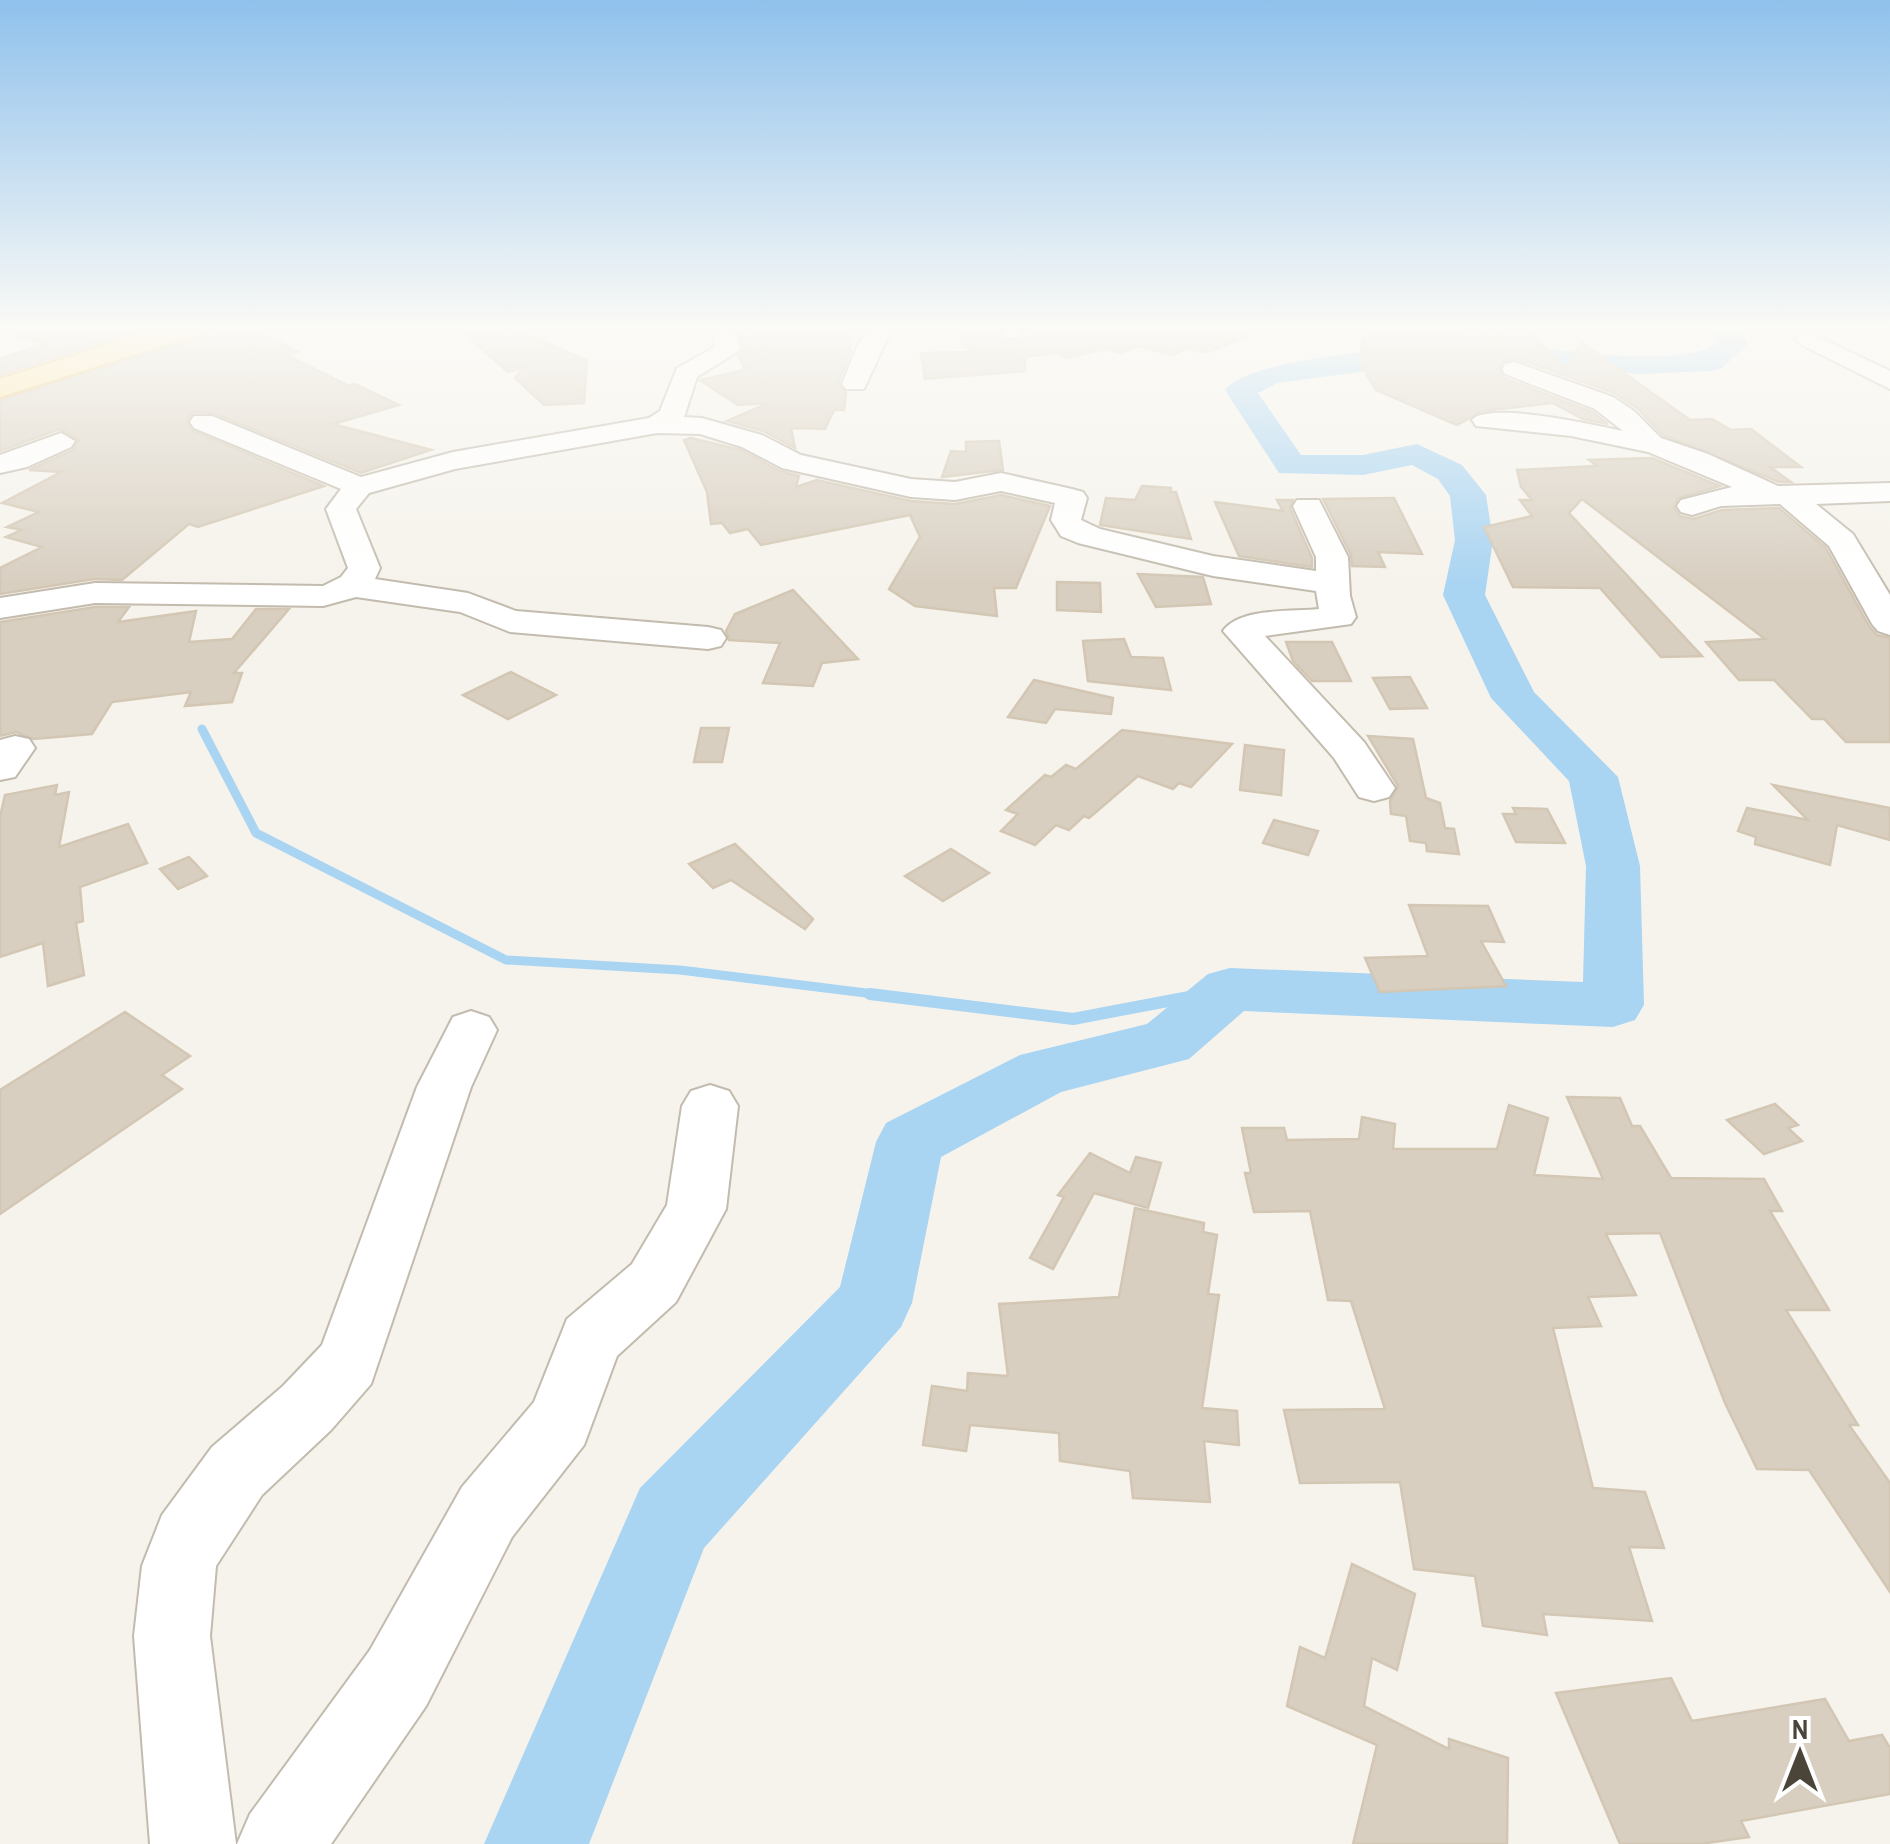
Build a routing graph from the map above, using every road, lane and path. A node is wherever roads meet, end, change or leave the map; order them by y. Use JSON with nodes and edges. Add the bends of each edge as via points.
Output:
{"nodes":[{"id":1,"x":673,"y":412,"type":"edge"},
{"id":2,"x":1618,"y":412,"type":"edge"},
{"id":3,"x":1486,"y":420,"type":"dead end"},
{"id":4,"x":203,"y":422,"type":"dead end"},
{"id":5,"x":656,"y":425,"type":"junction"},
{"id":6,"x":61,"y":441,"type":"dead end"},
{"id":7,"x":1651,"y":444,"type":"junction"},
{"id":8,"x":0,"y":464,"type":"edge"},
{"id":9,"x":356,"y":488,"type":"junction"},
{"id":10,"x":1890,"y":492,"type":"edge"},
{"id":11,"x":1780,"y":496,"type":"junction"},
{"id":12,"x":1308,"y":506,"type":"dead end"},
{"id":13,"x":1692,"y":506,"type":"dead end"},
{"id":14,"x":1332,"y":583,"type":"junction"},
{"id":15,"x":351,"y":586,"type":"junction"},
{"id":16,"x":0,"y":608,"type":"edge"},
{"id":17,"x":1890,"y":624,"type":"edge"},
{"id":18,"x":708,"y":638,"type":"dead end"},
{"id":19,"x":1374,"y":788,"type":"dead end"},
{"id":20,"x":470,"y":1030,"type":"dead end"},
{"id":21,"x":710,"y":1106,"type":"dead end"},
{"id":22,"x":193,"y":1844,"type":"edge"},
{"id":23,"x":280,"y":1844,"type":"edge"}],
"edges":[{"from":1,"to":5,"type":"street"},
{"from":2,"to":7,"type":"street"},
{"from":3,"to":7,"type":"street"},
{"from":4,"to":9,"type":"street"},
{"from":5,"to":9,"type":"street","via":[[453,461]]},
{"from":5,"to":14,"type":"street","via":[[702,426],[792,462],[911,488],[944,492],[1003,482],[1037,488],[1072,498],[1067,523],[1089,536],[1213,566]]},
{"from":6,"to":8,"type":"street"},
{"from":7,"to":11,"type":"street"},
{"from":9,"to":15,"type":"street","via":[[341,509],[364,568]]},
{"from":10,"to":11,"type":"street"},
{"from":11,"to":13,"type":"street","via":[[1716,497]]},
{"from":11,"to":17,"type":"street","via":[[1842,541]]},
{"from":12,"to":14,"type":"street","via":[[1332,556]]},
{"from":14,"to":19,"type":"street","via":[[1337,618],[1241,631],[1350,751]]},
{"from":15,"to":16,"type":"street","via":[[297,598],[95,593]]},
{"from":15,"to":18,"type":"street","via":[[468,604],[510,621]]},
{"from":20,"to":22,"type":"street","via":[[348,1364],[238,1471],[188,1541],[172,1636]]},
{"from":21,"to":23,"type":"street","via":[[696,1209],[654,1283],[590,1339],[560,1422],[487,1512],[398,1678]]}]}
